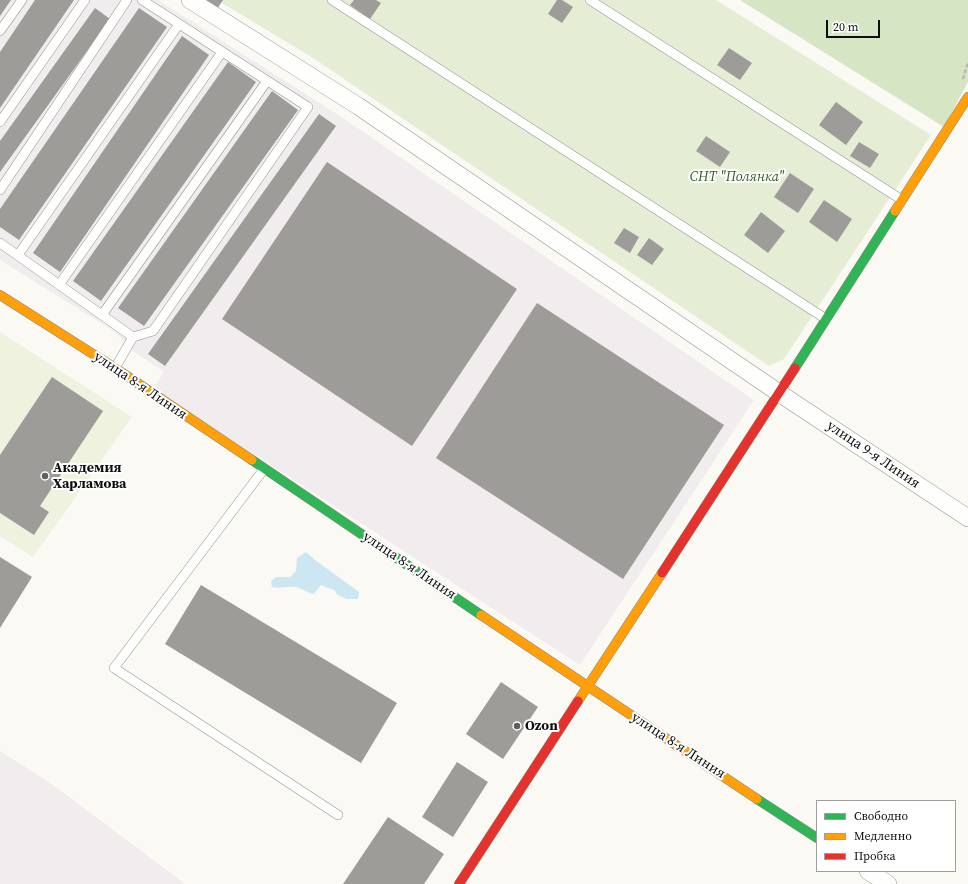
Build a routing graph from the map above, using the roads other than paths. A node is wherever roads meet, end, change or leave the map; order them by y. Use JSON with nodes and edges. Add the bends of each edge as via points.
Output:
{"nodes":[{"id":1,"x":22,"y":0,"type":"edge"},
{"id":2,"x":85,"y":0,"type":"edge"},
{"id":3,"x":127,"y":0,"type":"edge"},
{"id":4,"x":142,"y":0,"type":"edge"},
{"id":5,"x":190,"y":0,"type":"edge"},
{"id":6,"x":332,"y":0,"type":"edge"},
{"id":7,"x":590,"y":0,"type":"edge"},
{"id":8,"x":179,"y":24,"type":"junction"},
{"id":9,"x":0,"y":31,"type":"edge"},
{"id":10,"x":222,"y":52,"type":"junction"},
{"id":11,"x":267,"y":81,"type":"junction"},
{"id":12,"x":968,"y":97,"type":"edge"},
{"id":13,"x":962,"y":118,"type":"edge"},
{"id":14,"x":0,"y":122,"type":"edge"},
{"id":15,"x":0,"y":190,"type":"edge"},
{"id":16,"x":902,"y":200,"type":"junction"},
{"id":17,"x":0,"y":243,"type":"edge"},
{"id":18,"x":18,"y":255,"type":"junction"},
{"id":19,"x":59,"y":285,"type":"junction"},
{"id":20,"x":0,"y":295,"type":"edge"},
{"id":21,"x":102,"y":315,"type":"junction"},
{"id":22,"x":826,"y":319,"type":"junction"},
{"id":23,"x":133,"y":337,"type":"junction"},
{"id":24,"x":115,"y":368,"type":"junction"},
{"id":25,"x":779,"y":393,"type":"junction"},
{"id":26,"x":264,"y":469,"type":"junction"},
{"id":27,"x":968,"y":518,"type":"edge"},
{"id":28,"x":588,"y":687,"type":"junction"},
{"id":29,"x":338,"y":815,"type":"dead end"},
{"id":30,"x":816,"y":837,"type":"edge"},
{"id":31,"x":870,"y":872,"type":"edge"},
{"id":32,"x":459,"y":884,"type":"edge"},
{"id":33,"x":888,"y":884,"type":"edge"}],
"edges":[{"from":1,"to":9,"type":"lane"},
{"from":2,"to":14,"type":"lane"},
{"from":3,"to":15,"type":"lane"},
{"from":4,"to":8,"type":"lane"},
{"from":5,"to":25,"type":"street","name":"улица 9-я Линия","via":[[358,106]]},
{"from":6,"to":22,"type":"lane"},
{"from":7,"to":16,"type":"lane"},
{"from":8,"to":10,"type":"lane"},
{"from":8,"to":18,"type":"lane"},
{"from":10,"to":11,"type":"lane"},
{"from":10,"to":19,"type":"lane"},
{"from":11,"to":21,"type":"lane"},
{"from":11,"to":23,"type":"lane","via":[[308,107],[153,331]]},
{"from":12,"to":13,"type":"street"},
{"from":13,"to":16,"type":"street"},
{"from":16,"to":22,"type":"street"},
{"from":17,"to":18,"type":"lane"},
{"from":18,"to":19,"type":"lane"},
{"from":19,"to":21,"type":"lane"},
{"from":20,"to":24,"type":"street","name":"улица 8-я Линия"},
{"from":21,"to":23,"type":"lane"},
{"from":22,"to":25,"type":"street"},
{"from":23,"to":24,"type":"lane"},
{"from":24,"to":26,"type":"street","name":"улица 8-я Линия"},
{"from":25,"to":27,"type":"street","name":"улица 9-я Линия"},
{"from":25,"to":28,"type":"street"},
{"from":26,"to":28,"type":"street","name":"улица 8-я Линия"},
{"from":26,"to":29,"type":"lane","via":[[114,668]]},
{"from":28,"to":30,"type":"street","name":"улица 8-я Линия"},
{"from":28,"to":32,"type":"street"},
{"from":31,"to":33,"type":"street"}]}
